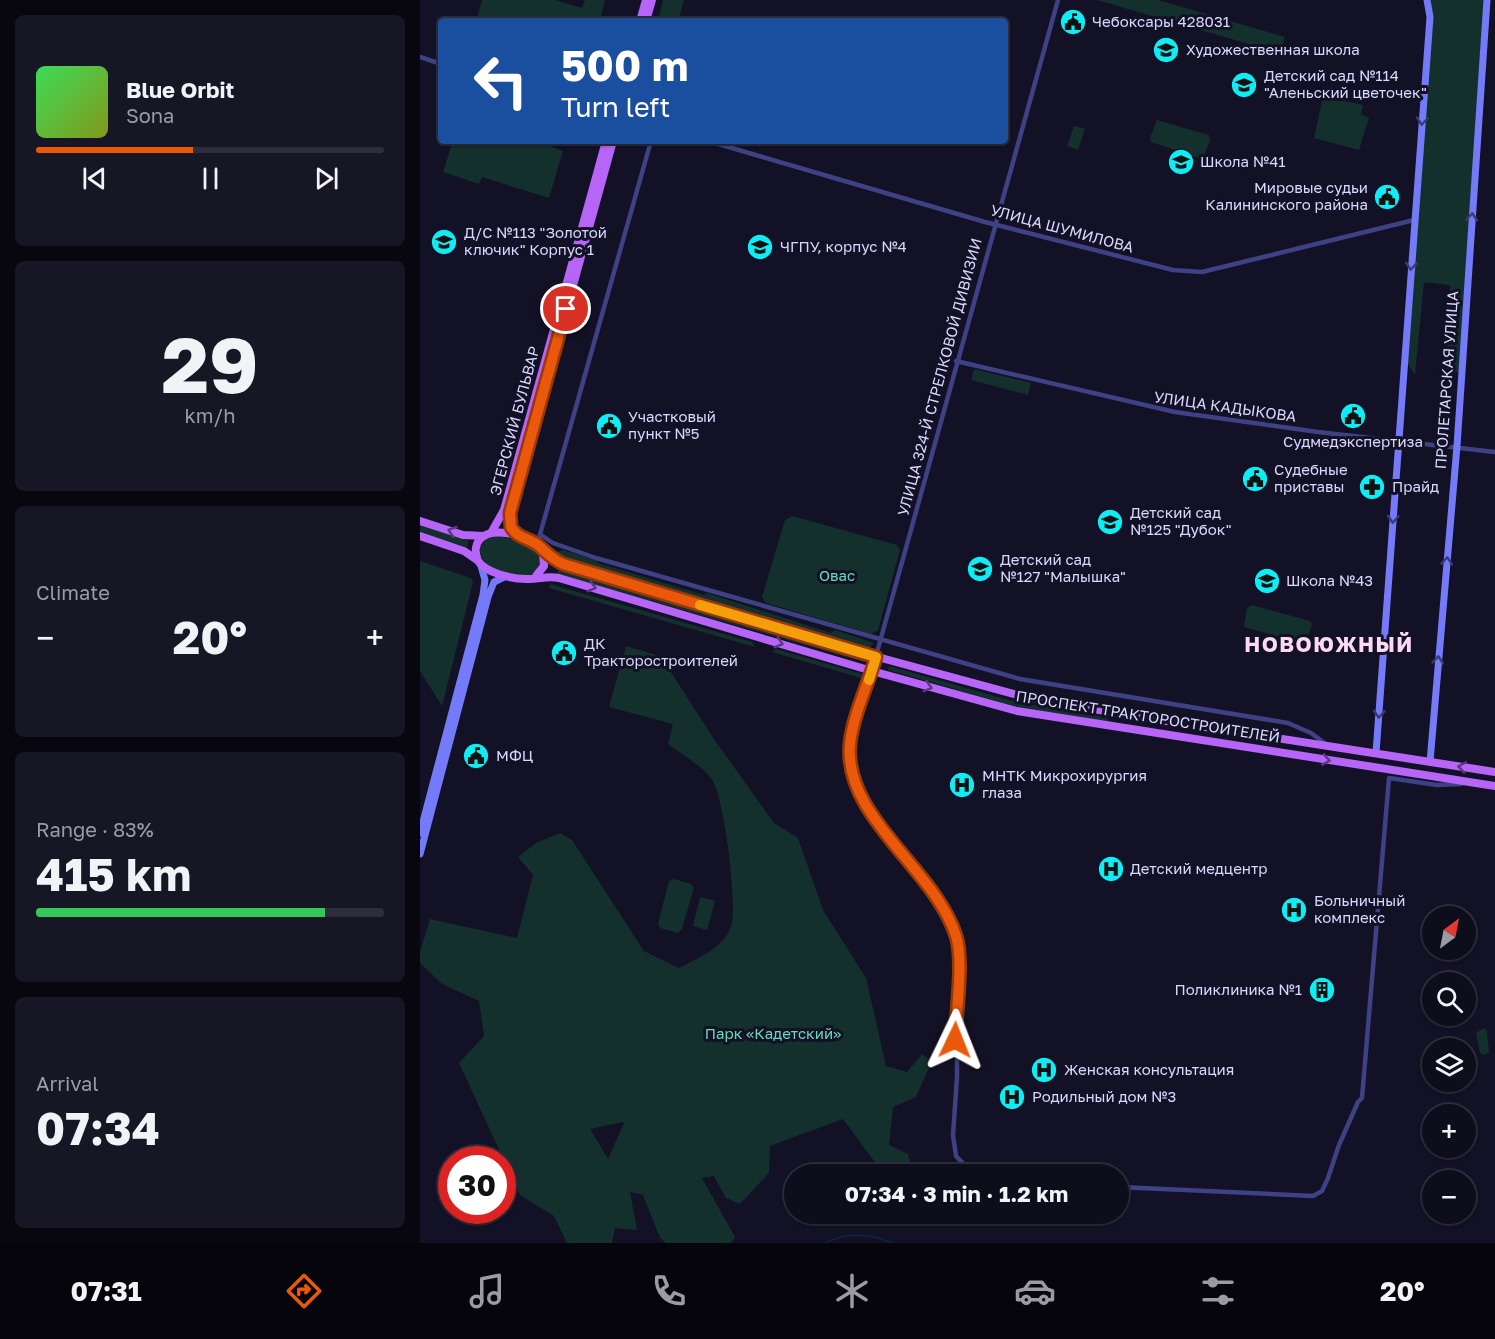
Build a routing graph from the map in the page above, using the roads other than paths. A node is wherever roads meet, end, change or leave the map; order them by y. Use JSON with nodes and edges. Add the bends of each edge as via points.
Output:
{"nodes":[{"id":1,"x":646,"y":0,"type":"edge"},
{"id":2,"x":652,"y":0,"type":"edge"},
{"id":3,"x":1058,"y":0,"type":"edge"},
{"id":4,"x":1427,"y":0,"type":"edge"},
{"id":5,"x":1487,"y":0,"type":"edge"},
{"id":6,"x":641,"y":18,"type":"edge"},
{"id":7,"x":647,"y":18,"type":"edge"},
{"id":8,"x":420,"y":57,"type":"edge"},
{"id":9,"x":438,"y":63,"type":"edge"},
{"id":10,"x":605,"y":144,"type":"edge"},
{"id":11,"x":612,"y":144,"type":"edge"},
{"id":12,"x":650,"y":144,"type":"edge"},
{"id":13,"x":718,"y":144,"type":"edge"},
{"id":14,"x":1414,"y":219,"type":"junction"},
{"id":15,"x":994,"y":224,"type":"junction"},
{"id":16,"x":575,"y":263,"type":"junction"},
{"id":17,"x":956,"y":361,"type":"junction"},
{"id":18,"x":540,"y":392,"type":"junction"},
{"id":19,"x":1398,"y":440,"type":"junction"},
{"id":20,"x":1457,"y":446,"type":"junction"},
{"id":21,"x":1495,"y":452,"type":"edge"},
{"id":22,"x":420,"y":521,"type":"edge"},
{"id":23,"x":488,"y":534,"type":"junction"},
{"id":24,"x":541,"y":535,"type":"junction"},
{"id":25,"x":420,"y":536,"type":"edge"},
{"id":26,"x":522,"y":539,"type":"junction"},
{"id":27,"x":540,"y":548,"type":"junction"},
{"id":28,"x":480,"y":563,"type":"junction"},
{"id":29,"x":508,"y":576,"type":"junction"},
{"id":30,"x":535,"y":577,"type":"junction"},
{"id":31,"x":880,"y":641,"type":"junction"},
{"id":32,"x":876,"y":657,"type":"junction"},
{"id":33,"x":872,"y":671,"type":"junction"},
{"id":34,"x":1118,"y":714,"type":"junction"},
{"id":35,"x":453,"y":717,"type":"junction"},
{"id":36,"x":1196,"y":726,"type":"junction"},
{"id":37,"x":1115,"y":728,"type":"junction"},
{"id":38,"x":1194,"y":740,"type":"junction"},
{"id":39,"x":1307,"y":743,"type":"junction"},
{"id":40,"x":1327,"y":746,"type":"junction"},
{"id":41,"x":1376,"y":753,"type":"junction"},
{"id":42,"x":1305,"y":757,"type":"junction"},
{"id":43,"x":1430,"y":762,"type":"junction"},
{"id":44,"x":1378,"y":768,"type":"junction"},
{"id":45,"x":1495,"y":772,"type":"edge"},
{"id":46,"x":1423,"y":775,"type":"junction"},
{"id":47,"x":1389,"y":778,"type":"junction"},
{"id":48,"x":1476,"y":783,"type":"junction"},
{"id":49,"x":1495,"y":786,"type":"edge"},
{"id":50,"x":426,"y":823,"type":"junction"},
{"id":51,"x":420,"y":833,"type":"edge"},
{"id":52,"x":420,"y":854,"type":"edge"},
{"id":53,"x":964,"y":1164,"type":"edge"},
{"id":54,"x":1129,"y":1188,"type":"edge"}],
"edges":[{"from":1,"to":6,"type":"main road"},
{"from":2,"to":7,"type":"main road"},
{"from":3,"to":15,"type":"street","name":"УЛИЦА 324-Й СТРЕЛКОВОЙ ДИВИЗИИ"},
{"from":4,"to":14,"type":"street","one_way":true,"via":[[1430,17]]},
{"from":20,"to":5,"type":"street","name":"ПРОЛЕТАРСКАЯ УЛИЦА","one_way":true},
{"from":8,"to":9,"type":"street"},
{"from":10,"to":16,"type":"main road","name":"ЭГЕРСКИЙ БУЛЬВАР"},
{"from":11,"to":16,"type":"main road","name":"ЭГЕРСКИЙ БУЛЬВАР"},
{"from":12,"to":24,"type":"street"},
{"from":13,"to":15,"type":"street","name":"УЛИЦА ШУМИЛОВА"},
{"from":14,"to":15,"type":"street","name":"УЛИЦА ШУМИЛОВА","via":[[1202,272],[1160,268]]},
{"from":14,"to":19,"type":"street","one_way":true},
{"from":15,"to":17,"type":"street","name":"УЛИЦА 324-Й СТРЕЛКОВОЙ ДИВИЗИИ"},
{"from":16,"to":18,"type":"main road","name":"ЭГЕРСКИЙ БУЛЬВАР"},
{"from":17,"to":19,"type":"street","name":"УЛИЦА КАДЫКОВА","via":[[1143,406],[1253,424]]},
{"from":17,"to":31,"type":"street","name":"УЛИЦА 324-Й СТРЕЛКОВОЙ ДИВИЗИИ"},
{"from":18,"to":23,"type":"main road","name":"ЭГЕРСКИЙ БУЛЬВАР","via":[[504,510]]},
{"from":18,"to":26,"type":"main road","name":"ЭГЕРСКИЙ БУЛЬВАР","via":[[509,518],[513,531]]},
{"from":19,"to":20,"type":"street","name":"УЛИЦА КАДЫКОВА"},
{"from":19,"to":41,"type":"street","one_way":true},
{"from":20,"to":21,"type":"street","name":"УЛИЦА КАДЫКОВА"},
{"from":43,"to":20,"type":"street","name":"ПРОЛЕТАРСКАЯ УЛИЦА","one_way":true},
{"from":23,"to":22,"type":"main road","name":"ПРОСПЕКТ ТРАКТОРОСТРОИТЕЛЕЙ","one_way":true,"via":[[463,535]]},
{"from":23,"to":26,"type":"main road","name":"ПРОСПЕКТ ТРАКТОРОСТРОИТЕЛЕЙ"},
{"from":23,"to":28,"type":"main road","name":"ЭГЕРСКИЙ БУЛЬВАР","via":[[476,546]]},
{"from":24,"to":27,"type":"street"},
{"from":24,"to":31,"type":"street","via":[[588,556]]},
{"from":25,"to":28,"type":"main road","name":"ПРОСПЕКТ ТРАКТОРОСТРОИТЕЛЕЙ","via":[[464,551]]},
{"from":26,"to":27,"type":"main road","name":"ПРОСПЕКТ ТРАКТОРОСТРОИТЕЛЕЙ"},
{"from":27,"to":30,"type":"main road","via":[[544,566]]},
{"from":27,"to":32,"type":"main road","name":"ПРОСПЕКТ ТРАКТОРОСТРОИТЕЛЕЙ","via":[[563,564]]},
{"from":28,"to":29,"type":"main road","name":"ПРОСПЕКТ ТРАКТОРОСТРОИТЕЛЕЙ"},
{"from":28,"to":35,"type":"street","via":[[484,587]]},
{"from":29,"to":30,"type":"main road","name":"ПРОСПЕКТ ТРАКТОРОСТРОИТЕЛЕЙ"},
{"from":29,"to":35,"type":"street","via":[[497,580],[489,591]]},
{"from":30,"to":33,"type":"main road","name":"ПРОСПЕКТ ТРАКТОРОСТРОИТЕЛЕЙ","one_way":true,"via":[[559,578]]},
{"from":31,"to":32,"type":"street","name":"УЛИЦА 324-Й СТРЕЛКОВОЙ ДИВИЗИИ"},
{"from":31,"to":40,"type":"street","via":[[1055,686],[1288,723],[1311,733]]},
{"from":32,"to":33,"type":"main road"},
{"from":32,"to":34,"type":"main road","name":"ПРОСПЕКТ ТРАКТОРОСТРОИТЕЛЕЙ","via":[[1025,697]]},
{"from":33,"to":37,"type":"main road","name":"ПРОСПЕКТ ТРАКТОРОСТРОИТЕЛЕЙ","one_way":true,"via":[[1017,711]]},
{"from":33,"to":53,"type":"street","via":[[852,732],[853,775],[866,804],[939,899],[957,938],[953,1135],[956,1156]]},
{"from":34,"to":36,"type":"main road","name":"ПРОСПЕКТ ТРАКТОРОСТРОИТЕЛЕЙ"},
{"from":34,"to":37,"type":"main road"},
{"from":35,"to":50,"type":"street"},
{"from":36,"to":38,"type":"main road"},
{"from":36,"to":39,"type":"main road","name":"ПРОСПЕКТ ТРАКТОРОСТРОИТЕЛЕЙ"},
{"from":37,"to":38,"type":"main road","name":"ПРОСПЕКТ ТРАКТОРОСТРОИТЕЛЕЙ"},
{"from":38,"to":42,"type":"main road","name":"ПРОСПЕКТ ТРАКТОРОСТРОИТЕЛЕЙ"},
{"from":39,"to":40,"type":"main road","name":"ПРОСПЕКТ ТРАКТОРОСТРОИТЕЛЕЙ"},
{"from":39,"to":42,"type":"main road"},
{"from":40,"to":41,"type":"main road","name":"ПРОСПЕКТ ТРАКТОРОСТРОИТЕЛЕЙ"},
{"from":41,"to":43,"type":"main road","name":"ПРОСПЕКТ ТРАКТОРОСТРОИТЕЛЕЙ"},
{"from":41,"to":44,"type":"main road"},
{"from":42,"to":44,"type":"main road","name":"ПРОСПЕКТ ТРАКТОРОСТРОИТЕЛЕЙ","one_way":true},
{"from":45,"to":43,"type":"main road","name":"ПРОСПЕКТ ТРАКТОРОСТРОИТЕЛЕЙ","one_way":true},
{"from":43,"to":46,"type":"main road"},
{"from":44,"to":46,"type":"main road","name":"ПРОСПЕКТ ТРАКТОРОСТРОИТЕЛЕЙ"},
{"from":44,"to":47,"type":"street"},
{"from":46,"to":48,"type":"main road","name":"ПРОСПЕКТ ТРАКТОРОСТРОИТЕЛЕЙ"},
{"from":47,"to":48,"type":"street","via":[[1437,784]]},
{"from":47,"to":54,"type":"street","via":[[1362,1098],[1322,1191],[1313,1197]]},
{"from":48,"to":49,"type":"main road","name":"ПРОСПЕКТ ТРАКТОРОСТРОИТЕЛЕЙ"},
{"from":50,"to":51,"type":"street"},
{"from":50,"to":52,"type":"street"}]}
